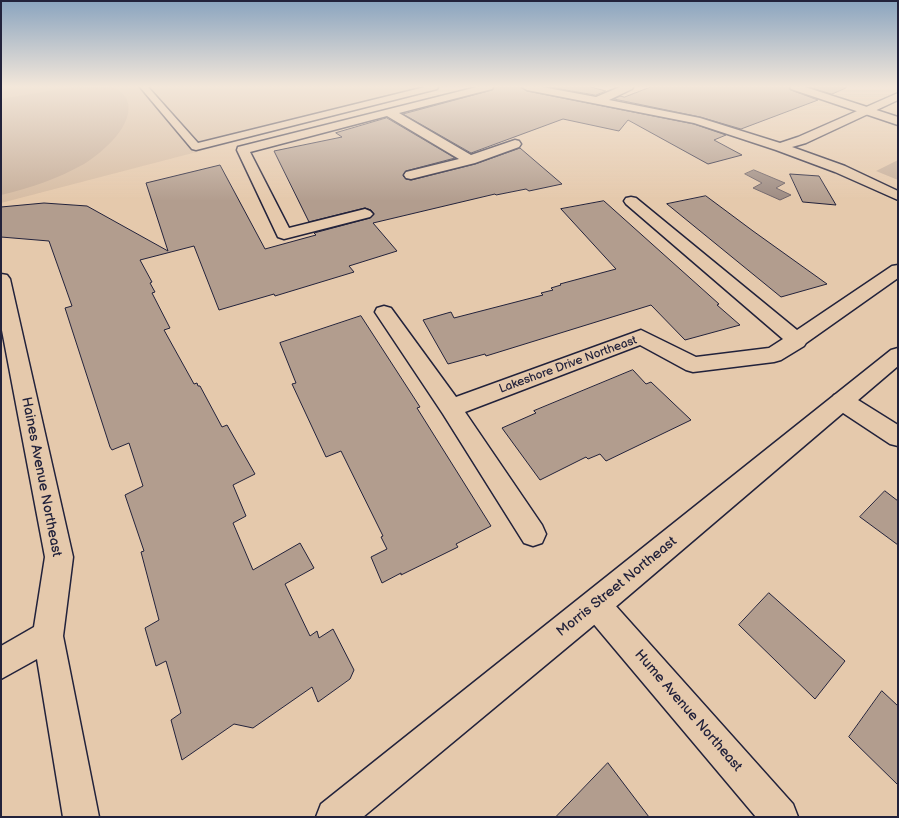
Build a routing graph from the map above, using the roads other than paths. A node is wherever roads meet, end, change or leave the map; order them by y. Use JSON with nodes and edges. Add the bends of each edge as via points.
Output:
{"nodes":[{"id":1,"x":177,"y":125,"type":"edge"},
{"id":2,"x":283,"y":125,"type":"edge"},
{"id":3,"x":338,"y":125,"type":"edge"},
{"id":4,"x":411,"y":125,"type":"edge"},
{"id":5,"x":713,"y":125,"type":"edge"},
{"id":6,"x":833,"y":125,"type":"edge"},
{"id":7,"x":515,"y":144,"type":"dead end"},
{"id":8,"x":780,"y":146,"type":"junction"},
{"id":9,"x":470,"y":160,"type":"junction"},
{"id":10,"x":411,"y":175,"type":"dead end"},
{"id":11,"x":898,"y":196,"type":"edge"},
{"id":12,"x":631,"y":201,"type":"dead end"},
{"id":13,"x":365,"y":214,"type":"dead end"},
{"id":14,"x":898,"y":270,"type":"edge"},
{"id":15,"x":1,"y":279,"type":"edge"},
{"id":16,"x":384,"y":312,"type":"dead end"},
{"id":17,"x":797,"y":341,"type":"junction"},
{"id":18,"x":898,"y":355,"type":"edge"},
{"id":19,"x":842,"y":401,"type":"junction"},
{"id":20,"x":451,"y":408,"type":"junction"},
{"id":21,"x":898,"y":438,"type":"edge"},
{"id":22,"x":533,"y":534,"type":"dead end"},
{"id":23,"x":596,"y":605,"type":"junction"},
{"id":24,"x":48,"y":636,"type":"junction"},
{"id":25,"x":1,"y":663,"type":"edge"},
{"id":26,"x":81,"y":817,"type":"edge"},
{"id":27,"x":334,"y":817,"type":"edge"},
{"id":28,"x":780,"y":817,"type":"edge"}],
"edges":[{"from":1,"to":2,"type":"lane","via":[[196,147]]},
{"from":3,"to":13,"type":"street","via":[[243,150],[284,234]]},
{"from":4,"to":9,"type":"street"},
{"from":5,"to":8,"type":"street"},
{"from":6,"to":8,"type":"street","via":[[802,140]]},
{"from":7,"to":9,"type":"street"},
{"from":8,"to":11,"type":"street","via":[[840,169]]},
{"from":9,"to":10,"type":"street"},
{"from":12,"to":17,"type":"street"},
{"from":14,"to":17,"type":"street","name":"Lakeshore Drive Northeast"},
{"from":15,"to":24,"type":"street","name":"Haines Avenue Northeast","via":[[59,557]]},
{"from":16,"to":20,"type":"street"},
{"from":17,"to":20,"type":"street","name":"Lakeshore Drive Northeast","via":[[774,355],[693,365],[640,337]]},
{"from":18,"to":19,"type":"street","name":"Morris Street Northeast"},
{"from":19,"to":21,"type":"street"},
{"from":19,"to":23,"type":"street","name":"Morris Street Northeast"},
{"from":20,"to":22,"type":"street"},
{"from":23,"to":27,"type":"street","name":"Morris Street Northeast"},
{"from":23,"to":28,"type":"street","name":"Hume Avenue Northeast"},
{"from":24,"to":25,"type":"street"},
{"from":24,"to":26,"type":"street","name":"Haines Avenue Northeast"}]}
